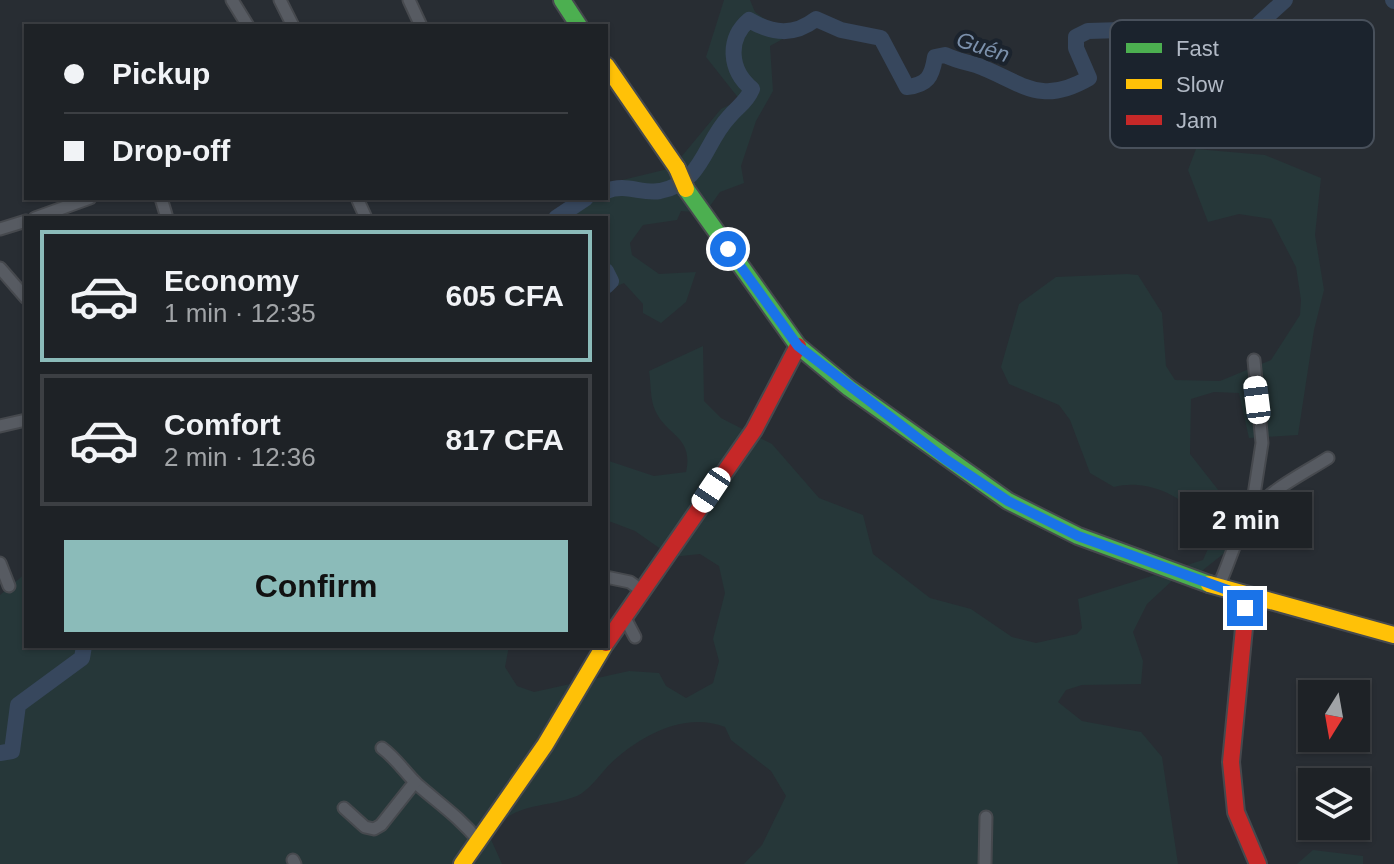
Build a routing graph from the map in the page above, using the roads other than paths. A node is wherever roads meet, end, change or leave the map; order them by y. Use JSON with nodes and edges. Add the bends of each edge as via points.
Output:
{"nodes":[{"id":1,"x":232,"y":0,"type":"edge"},
{"id":2,"x":280,"y":0,"type":"edge"},
{"id":3,"x":409,"y":0,"type":"edge"},
{"id":4,"x":568,"y":2,"type":"edge"},
{"id":5,"x":247,"y":24,"type":"edge"},
{"id":6,"x":292,"y":24,"type":"edge"},
{"id":7,"x":420,"y":24,"type":"edge"},
{"id":8,"x":578,"y":24,"type":"edge"},
{"id":9,"x":608,"y":68,"type":"edge"},
{"id":10,"x":84,"y":200,"type":"edge"},
{"id":11,"x":40,"y":216,"type":"edge"},
{"id":12,"x":24,"y":222,"type":"edge"},
{"id":13,"x":0,"y":229,"type":"edge"},
{"id":14,"x":0,"y":268,"type":"edge"},
{"id":15,"x":24,"y":296,"type":"edge"},
{"id":16,"x":798,"y":346,"type":"junction"},
{"id":17,"x":1254,"y":360,"type":"dead end"},
{"id":18,"x":24,"y":420,"type":"edge"},
{"id":19,"x":0,"y":426,"type":"edge"},
{"id":20,"x":1328,"y":458,"type":"dead end"},
{"id":21,"x":1251,"y":515,"type":"junction"},
{"id":22,"x":0,"y":563,"type":"edge"},
{"id":23,"x":608,"y":577,"type":"edge"},
{"id":24,"x":9,"y":586,"type":"dead end"},
{"id":25,"x":1218,"y":587,"type":"junction"},
{"id":26,"x":641,"y":590,"type":"junction"},
{"id":27,"x":1247,"y":597,"type":"junction"},
{"id":28,"x":624,"y":616,"type":"junction"},
{"id":29,"x":1394,"y":635,"type":"edge"},
{"id":30,"x":635,"y":637,"type":"dead end"},
{"id":31,"x":608,"y":640,"type":"edge"},
{"id":32,"x":603,"y":648,"type":"edge"},
{"id":33,"x":382,"y":748,"type":"dead end"},
{"id":34,"x":415,"y":782,"type":"junction"},
{"id":35,"x":344,"y":808,"type":"dead end"},
{"id":36,"x":986,"y":817,"type":"dead end"},
{"id":37,"x":479,"y":841,"type":"junction"},
{"id":38,"x":462,"y":864,"type":"edge"},
{"id":39,"x":985,"y":864,"type":"edge"},
{"id":40,"x":1258,"y":864,"type":"edge"}],
"edges":[{"from":1,"to":5,"type":"street"},
{"from":2,"to":6,"type":"street"},
{"from":3,"to":7,"type":"street"},
{"from":4,"to":8,"type":"main road"},
{"from":9,"to":16,"type":"main road"},
{"from":10,"to":11,"type":"street"},
{"from":12,"to":13,"type":"street"},
{"from":14,"to":15,"type":"street"},
{"from":16,"to":25,"type":"main road","via":[[1008,501],[1078,536]]},
{"from":16,"to":26,"type":"main road","via":[[754,430]]},
{"from":17,"to":21,"type":"street","via":[[1262,443]]},
{"from":18,"to":19,"type":"street"},
{"from":20,"to":21,"type":"street","via":[[1285,484]]},
{"from":21,"to":25,"type":"street"},
{"from":22,"to":24,"type":"street"},
{"from":23,"to":26,"type":"street"},
{"from":25,"to":27,"type":"main road"},
{"from":26,"to":28,"type":"main road"},
{"from":27,"to":29,"type":"main road"},
{"from":27,"to":40,"type":"main road","via":[[1231,753],[1236,812]]},
{"from":28,"to":30,"type":"street"},
{"from":28,"to":31,"type":"main road"},
{"from":32,"to":37,"type":"main road"},
{"from":33,"to":34,"type":"street"},
{"from":34,"to":35,"type":"street","via":[[374,829]]},
{"from":34,"to":37,"type":"street","via":[[452,810]]},
{"from":36,"to":39,"type":"street"},
{"from":37,"to":38,"type":"main road"}]}
